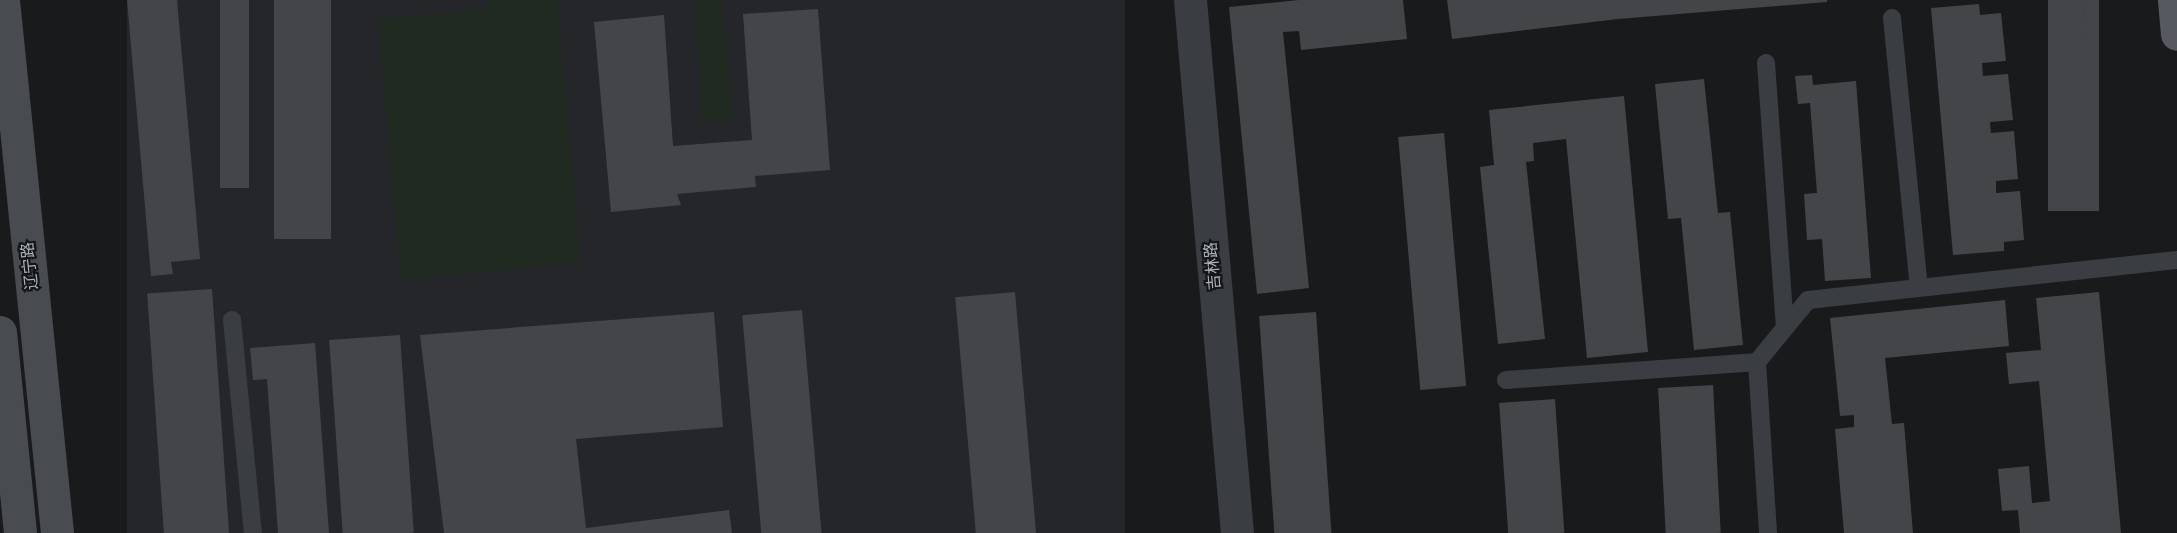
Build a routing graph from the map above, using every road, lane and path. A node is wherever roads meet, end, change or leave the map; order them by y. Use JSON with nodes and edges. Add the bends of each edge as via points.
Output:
{"nodes":[{"id":1,"x":3,"y":0,"type":"edge"},
{"id":2,"x":1190,"y":0,"type":"edge"},
{"id":3,"x":2083,"y":0,"type":"edge"},
{"id":4,"x":2174,"y":0,"type":"edge"},
{"id":5,"x":1892,"y":18,"type":"dead end"},
{"id":6,"x":2177,"y":34,"type":"edge"},
{"id":7,"x":2089,"y":54,"type":"dead end"},
{"id":8,"x":1766,"y":63,"type":"dead end"},
{"id":9,"x":2177,"y":260,"type":"edge"},
{"id":10,"x":1919,"y":287,"type":"junction"},
{"id":11,"x":232,"y":320,"type":"dead end"},
{"id":12,"x":1785,"y":326,"type":"junction"},
{"id":13,"x":0,"y":332,"type":"edge"},
{"id":14,"x":1757,"y":362,"type":"junction"},
{"id":15,"x":1506,"y":380,"type":"dead end"},
{"id":16,"x":20,"y":533,"type":"edge"},
{"id":17,"x":57,"y":533,"type":"edge"},
{"id":18,"x":253,"y":533,"type":"edge"},
{"id":19,"x":1237,"y":533,"type":"edge"},
{"id":20,"x":1768,"y":533,"type":"edge"}],
"edges":[{"from":1,"to":17,"type":"main road","name":"辽宁路"},
{"from":2,"to":19,"type":"street","name":"吉林路"},
{"from":3,"to":7,"type":"path"},
{"from":4,"to":6,"type":"main road"},
{"from":5,"to":10,"type":"lane"},
{"from":8,"to":12,"type":"lane"},
{"from":9,"to":10,"type":"lane"},
{"from":10,"to":12,"type":"lane","via":[[1808,300]]},
{"from":11,"to":18,"type":"lane"},
{"from":12,"to":14,"type":"lane"},
{"from":13,"to":16,"type":"main road"},
{"from":14,"to":15,"type":"lane"},
{"from":14,"to":20,"type":"lane"}]}
